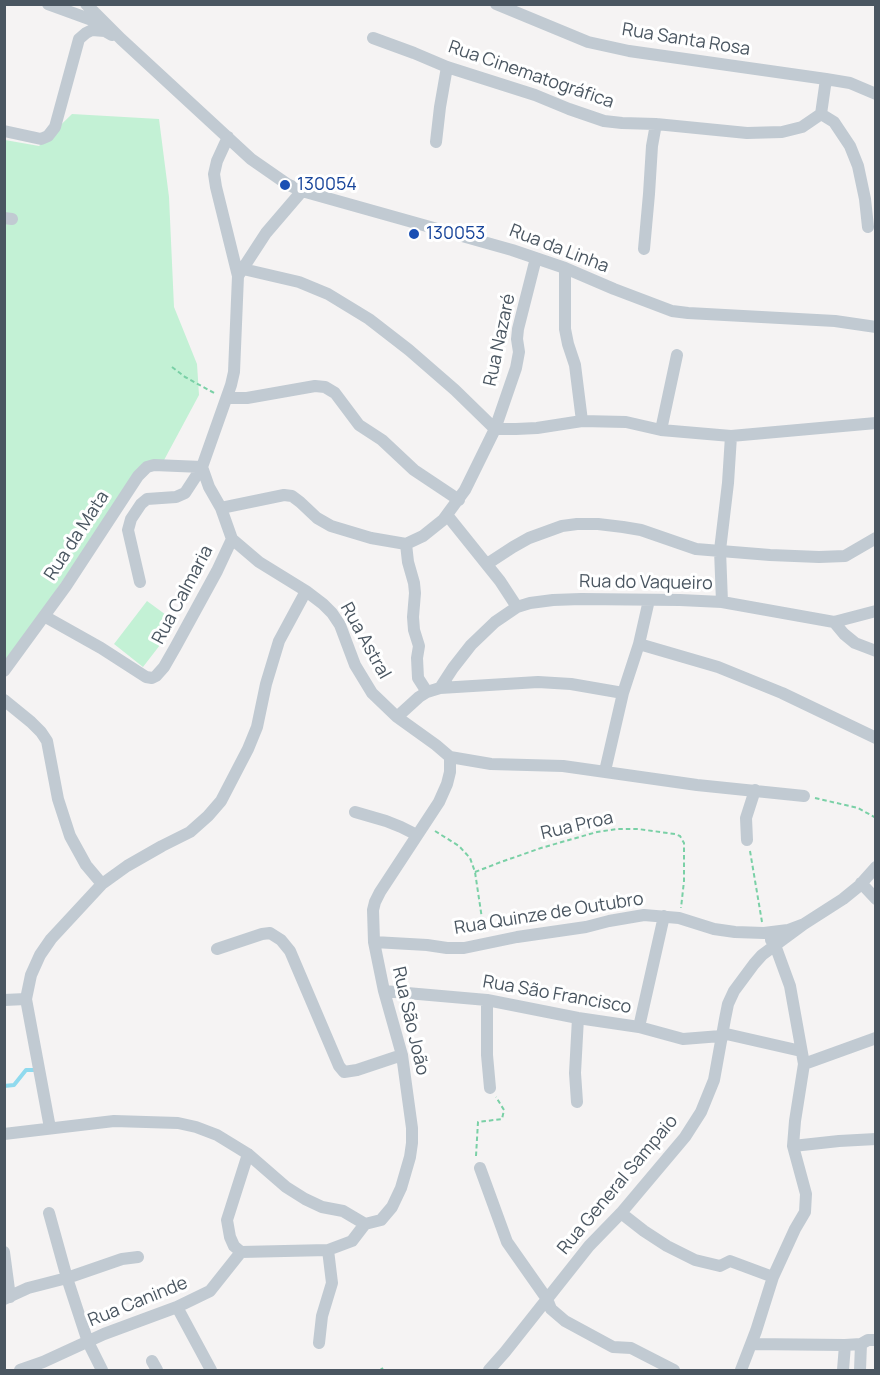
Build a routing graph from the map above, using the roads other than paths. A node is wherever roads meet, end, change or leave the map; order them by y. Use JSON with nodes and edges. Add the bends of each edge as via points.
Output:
{"nodes":[{"id":1,"x":48,"y":4,"type":"edge"},
{"id":2,"x":86,"y":4,"type":"edge"},
{"id":3,"x":496,"y":4,"type":"edge"},
{"id":4,"x":106,"y":25,"type":"junction"},
{"id":5,"x":373,"y":38,"type":"dead end"},
{"id":6,"x":121,"y":39,"type":"junction"},
{"id":7,"x":447,"y":67,"type":"junction"},
{"id":8,"x":826,"y":79,"type":"junction"},
{"id":9,"x":876,"y":94,"type":"edge"},
{"id":10,"x":821,"y":114,"type":"junction"},
{"id":11,"x":656,"y":124,"type":"junction"},
{"id":12,"x":4,"y":131,"type":"edge"},
{"id":13,"x":228,"y":137,"type":"junction"},
{"id":14,"x":436,"y":142,"type":"dead end"},
{"id":15,"x":303,"y":191,"type":"junction"},
{"id":16,"x":868,"y":227,"type":"dead end"},
{"id":17,"x":644,"y":249,"type":"dead end"},
{"id":18,"x":536,"y":258,"type":"junction"},
{"id":19,"x":565,"y":268,"type":"junction"},
{"id":20,"x":240,"y":272,"type":"junction"},
{"id":21,"x":876,"y":327,"type":"edge"},
{"id":22,"x":677,"y":355,"type":"dead end"},
{"id":23,"x":227,"y":398,"type":"junction"},
{"id":24,"x":582,"y":421,"type":"junction"},
{"id":25,"x":876,"y":423,"type":"edge"},
{"id":26,"x":495,"y":429,"type":"junction"},
{"id":27,"x":661,"y":430,"type":"junction"},
{"id":28,"x":731,"y":436,"type":"junction"},
{"id":29,"x":202,"y":466,"type":"junction"},
{"id":30,"x":459,"y":500,"type":"junction"},
{"id":31,"x":220,"y":508,"type":"junction"},
{"id":32,"x":447,"y":515,"type":"junction"},
{"id":33,"x":876,"y":538,"type":"edge"},
{"id":34,"x":232,"y":539,"type":"junction"},
{"id":35,"x":406,"y":544,"type":"junction"},
{"id":36,"x":720,"y":550,"type":"junction"},
{"id":37,"x":487,"y":564,"type":"junction"},
{"id":38,"x":140,"y":582,"type":"dead end"},
{"id":39,"x":306,"y":591,"type":"junction"},
{"id":40,"x":649,"y":600,"type":"junction"},
{"id":41,"x":722,"y":602,"type":"junction"},
{"id":42,"x":517,"y":607,"type":"junction"},
{"id":43,"x":876,"y":611,"type":"edge"},
{"id":44,"x":44,"y":616,"type":"junction"},
{"id":45,"x":834,"y":622,"type":"junction"},
{"id":46,"x":639,"y":644,"type":"junction"},
{"id":47,"x":876,"y":651,"type":"edge"},
{"id":48,"x":4,"y":671,"type":"edge"},
{"id":49,"x":440,"y":688,"type":"junction"},
{"id":50,"x":427,"y":692,"type":"junction"},
{"id":51,"x":623,"y":693,"type":"junction"},
{"id":52,"x":4,"y":700,"type":"edge"},
{"id":53,"x":397,"y":717,"type":"junction"},
{"id":54,"x":876,"y":738,"type":"edge"},
{"id":55,"x":450,"y":757,"type":"junction"},
{"id":56,"x":605,"y":771,"type":"junction"},
{"id":57,"x":755,"y":790,"type":"junction"},
{"id":58,"x":804,"y":796,"type":"road end"},
{"id":59,"x":355,"y":812,"type":"dead end"},
{"id":60,"x":417,"y":835,"type":"junction"},
{"id":61,"x":747,"y":840,"type":"road end"},
{"id":62,"x":876,"y":867,"type":"edge"},
{"id":63,"x":861,"y":883,"type":"junction"},
{"id":64,"x":102,"y":884,"type":"junction"},
{"id":65,"x":876,"y":899,"type":"edge"},
{"id":66,"x":664,"y":916,"type":"junction"},
{"id":67,"x":804,"y":924,"type":"junction"},
{"id":68,"x":764,"y":933,"type":"junction"},
{"id":69,"x":374,"y":942,"type":"junction"},
{"id":70,"x":776,"y":945,"type":"junction"},
{"id":71,"x":217,"y":949,"type":"dead end"},
{"id":72,"x":384,"y":991,"type":"junction"},
{"id":73,"x":26,"y":999,"type":"junction"},
{"id":74,"x":4,"y":1000,"type":"edge"},
{"id":75,"x":487,"y":1000,"type":"junction"},
{"id":76,"x":578,"y":1018,"type":"junction"},
{"id":77,"x":639,"y":1027,"type":"junction"},
{"id":78,"x":722,"y":1034,"type":"junction"},
{"id":79,"x":876,"y":1038,"type":"edge"},
{"id":80,"x":801,"y":1051,"type":"junction"},
{"id":81,"x":402,"y":1055,"type":"junction"},
{"id":82,"x":804,"y":1064,"type":"junction"},
{"id":83,"x":490,"y":1088,"type":"road end"},
{"id":84,"x":577,"y":1102,"type":"dead end"},
{"id":85,"x":50,"y":1128,"type":"junction"},
{"id":86,"x":4,"y":1134,"type":"edge"},
{"id":87,"x":876,"y":1139,"type":"edge"},
{"id":88,"x":793,"y":1146,"type":"junction"},
{"id":89,"x":248,"y":1154,"type":"junction"},
{"id":90,"x":480,"y":1168,"type":"road end"},
{"id":91,"x":49,"y":1213,"type":"dead end"},
{"id":92,"x":621,"y":1213,"type":"junction"},
{"id":93,"x":365,"y":1224,"type":"junction"},
{"id":94,"x":328,"y":1250,"type":"junction"},
{"id":95,"x":4,"y":1252,"type":"edge"},
{"id":96,"x":241,"y":1252,"type":"junction"},
{"id":97,"x":138,"y":1257,"type":"dead end"},
{"id":98,"x":773,"y":1277,"type":"junction"},
{"id":99,"x":67,"y":1278,"type":"junction"},
{"id":100,"x":8,"y":1298,"type":"edge"},
{"id":101,"x":547,"y":1299,"type":"junction"},
{"id":102,"x":177,"y":1307,"type":"junction"},
{"id":103,"x":876,"y":1340,"type":"edge"},
{"id":104,"x":88,"y":1342,"type":"junction"},
{"id":105,"x":319,"y":1343,"type":"dead end"},
{"id":106,"x":751,"y":1344,"type":"junction"},
{"id":107,"x":861,"y":1344,"type":"junction"},
{"id":108,"x":845,"y":1345,"type":"junction"},
{"id":109,"x":20,"y":1371,"type":"edge"},
{"id":110,"x":102,"y":1371,"type":"edge"},
{"id":111,"x":211,"y":1371,"type":"edge"},
{"id":112,"x":489,"y":1371,"type":"edge"},
{"id":113,"x":674,"y":1371,"type":"edge"},
{"id":114,"x":741,"y":1371,"type":"edge"},
{"id":115,"x":843,"y":1371,"type":"edge"},
{"id":116,"x":860,"y":1371,"type":"edge"}],
"edges":[{"from":1,"to":4,"type":"street"},
{"from":2,"to":4,"type":"street","name":"Rua da Linha"},
{"from":3,"to":8,"type":"street","name":"Rua Santa Rosa","via":[[588,42]]},
{"from":4,"to":6,"type":"street","name":"Rua da Linha"},
{"from":5,"to":7,"type":"street","name":"Rua Cinematográfica"},
{"from":6,"to":12,"type":"street","via":[[100,30],[92,30],[80,39],[48,136],[41,139]]},
{"from":6,"to":13,"type":"street","name":"Rua da Linha"},
{"from":7,"to":11,"type":"street","name":"Rua Cinematográfica","via":[[604,121]]},
{"from":7,"to":14,"type":"street"},
{"from":8,"to":9,"type":"street","name":"Rua Santa Rosa","via":[[850,83]]},
{"from":8,"to":10,"type":"street"},
{"from":10,"to":11,"type":"street","name":"Rua Cinematográfica","via":[[802,127],[782,132],[747,133]]},
{"from":10,"to":16,"type":"street","via":[[834,122],[850,146],[858,166]]},
{"from":11,"to":17,"type":"street"},
{"from":13,"to":15,"type":"street","name":"Rua da Linha","via":[[258,164]]},
{"from":13,"to":20,"type":"street","via":[[214,174]]},
{"from":15,"to":18,"type":"street","name":"Rua da Linha"},
{"from":15,"to":20,"type":"street","via":[[266,233]]},
{"from":18,"to":19,"type":"street","name":"Rua da Linha"},
{"from":18,"to":26,"type":"street","name":"Rua Nazaré","via":[[518,329],[516,368]]},
{"from":19,"to":21,"type":"street","name":"Rua da Linha","via":[[672,311]]},
{"from":19,"to":24,"type":"street","via":[[565,330],[575,365]]},
{"from":20,"to":23,"type":"street","via":[[234,372]]},
{"from":20,"to":26,"type":"street","via":[[299,282],[369,319],[410,350]]},
{"from":22,"to":27,"type":"street"},
{"from":23,"to":29,"type":"street"},
{"from":23,"to":30,"type":"street","via":[[325,387],[335,393],[358,424],[414,470]]},
{"from":24,"to":26,"type":"street"},
{"from":24,"to":27,"type":"street","via":[[626,422]]},
{"from":25,"to":28,"type":"street"},
{"from":26,"to":30,"type":"street","name":"Rua Nazaré"},
{"from":27,"to":28,"type":"street"},
{"from":28,"to":36,"type":"street"},
{"from":29,"to":31,"type":"street","name":"Rua Astral"},
{"from":29,"to":38,"type":"street","via":[[185,493],[147,500],[131,519],[128,530]]},
{"from":29,"to":44,"type":"street","name":"Rua da Mata","via":[[147,467]]},
{"from":30,"to":32,"type":"street","name":"Rua Nazaré"},
{"from":31,"to":34,"type":"street","name":"Rua Astral"},
{"from":31,"to":35,"type":"street","via":[[292,496],[331,526]]},
{"from":32,"to":35,"type":"street","name":"Rua Nazaré","via":[[423,536]]},
{"from":32,"to":37,"type":"street"},
{"from":33,"to":36,"type":"street","via":[[845,556]]},
{"from":34,"to":39,"type":"street","name":"Rua Astral","via":[[259,562]]},
{"from":34,"to":44,"type":"street","name":"Rua Calmaria","via":[[164,667],[152,678]]},
{"from":35,"to":50,"type":"street","via":[[415,593],[418,678]]},
{"from":36,"to":37,"type":"street","via":[[696,549],[640,530],[577,524],[529,538]]},
{"from":36,"to":41,"type":"street"},
{"from":37,"to":42,"type":"street"},
{"from":39,"to":53,"type":"street","name":"Rua Astral","via":[[332,613],[363,681]]},
{"from":39,"to":64,"type":"street","via":[[279,641],[257,727],[221,801],[190,832],[135,861]]},
{"from":40,"to":41,"type":"street","name":"Rua do Vaqueiro"},
{"from":40,"to":42,"type":"street","name":"Rua do Vaqueiro","via":[[553,600]]},
{"from":40,"to":46,"type":"street"},
{"from":41,"to":45,"type":"street","name":"Rua do Vaqueiro"},
{"from":42,"to":49,"type":"street","name":"Rua do Vaqueiro","via":[[471,645]]},
{"from":43,"to":45,"type":"street"},
{"from":44,"to":48,"type":"street","name":"Rua da Mata"},
{"from":45,"to":47,"type":"street","via":[[855,643]]},
{"from":46,"to":51,"type":"street"},
{"from":46,"to":54,"type":"street","via":[[718,667]]},
{"from":49,"to":50,"type":"street"},
{"from":49,"to":51,"type":"street","via":[[538,682]]},
{"from":50,"to":53,"type":"street"},
{"from":51,"to":56,"type":"street"},
{"from":52,"to":64,"type":"street","via":[[47,741],[70,836]]},
{"from":53,"to":55,"type":"street","name":"Rua Astral"},
{"from":55,"to":56,"type":"street","name":"Rua Astral","via":[[491,764]]},
{"from":55,"to":60,"type":"street","name":"Rua São João","via":[[447,784]]},
{"from":56,"to":57,"type":"street","name":"Rua Astral"},
{"from":57,"to":58,"type":"street","name":"Rua Astral"},
{"from":57,"to":61,"type":"street","via":[[746,818]]},
{"from":59,"to":60,"type":"street"},
{"from":60,"to":69,"type":"street","name":"Rua São João","via":[[375,902]]},
{"from":62,"to":63,"type":"street","name":"Rua General Sampaio"},
{"from":63,"to":65,"type":"street"},
{"from":63,"to":67,"type":"street","name":"Rua General Sampaio"},
{"from":64,"to":73,"type":"street","via":[[40,955]]},
{"from":66,"to":68,"type":"street","name":"Rua Quinze de Outubro","via":[[714,929]]},
{"from":66,"to":69,"type":"street","name":"Rua Quinze de Outubro","via":[[644,915],[464,948]]},
{"from":66,"to":77,"type":"street"},
{"from":67,"to":68,"type":"street","name":"Rua General Sampaio"},
{"from":67,"to":70,"type":"street","name":"Rua General Sampaio"},
{"from":68,"to":70,"type":"street"},
{"from":69,"to":72,"type":"street","name":"Rua São João"},
{"from":70,"to":78,"type":"street","name":"Rua General Sampaio","via":[[762,955],[734,991]]},
{"from":70,"to":80,"type":"street","via":[[790,986]]},
{"from":71,"to":81,"type":"street","via":[[262,934],[270,933],[281,940],[290,951],[344,1072]]},
{"from":72,"to":75,"type":"street","name":"Rua São Francisco"},
{"from":72,"to":81,"type":"street","name":"Rua São João"},
{"from":73,"to":74,"type":"street"},
{"from":73,"to":85,"type":"street"},
{"from":75,"to":76,"type":"street","name":"Rua São Francisco"},
{"from":75,"to":83,"type":"street"},
{"from":76,"to":77,"type":"street","name":"Rua São Francisco"},
{"from":76,"to":84,"type":"street"},
{"from":77,"to":78,"type":"street","name":"Rua São Francisco","via":[[683,1040]]},
{"from":78,"to":80,"type":"street","name":"Rua São Francisco"},
{"from":78,"to":92,"type":"street","name":"Rua General Sampaio","via":[[714,1080],[701,1112]]},
{"from":79,"to":82,"type":"street"},
{"from":80,"to":82,"type":"street"},
{"from":81,"to":93,"type":"street","name":"Rua São João","via":[[412,1128],[410,1156],[393,1207],[381,1220]]},
{"from":82,"to":88,"type":"street"},
{"from":85,"to":86,"type":"street"},
{"from":85,"to":89,"type":"street","via":[[114,1121],[178,1123],[217,1135]]},
{"from":87,"to":88,"type":"street"},
{"from":88,"to":98,"type":"street","via":[[806,1194],[805,1212]]},
{"from":89,"to":93,"type":"street","via":[[305,1199],[344,1211]]},
{"from":89,"to":96,"type":"street","via":[[227,1220],[230,1237]]},
{"from":90,"to":101,"type":"street","via":[[507,1242]]},
{"from":91,"to":99,"type":"street"},
{"from":92,"to":98,"type":"street","via":[[656,1240],[695,1260],[720,1266],[730,1261]]},
{"from":92,"to":101,"type":"street","name":"Rua General Sampaio"},
{"from":93,"to":94,"type":"street","name":"Rua São João","via":[[352,1240]]},
{"from":94,"to":96,"type":"street"},
{"from":94,"to":105,"type":"street","via":[[332,1283]]},
{"from":95,"to":100,"type":"street"},
{"from":96,"to":102,"type":"street","name":"Rua Caninde","via":[[210,1292]]},
{"from":97,"to":99,"type":"street"},
{"from":98,"to":106,"type":"street"},
{"from":99,"to":100,"type":"street","via":[[28,1288]]},
{"from":99,"to":104,"type":"street"},
{"from":101,"to":112,"type":"street","name":"Rua General Sampaio"},
{"from":101,"to":113,"type":"street","via":[[551,1309],[565,1321],[613,1347],[631,1348]]},
{"from":102,"to":104,"type":"street","name":"Rua Caninde"},
{"from":102,"to":111,"type":"street"},
{"from":103,"to":107,"type":"street"},
{"from":104,"to":109,"type":"street","name":"Rua Caninde"},
{"from":104,"to":110,"type":"street"},
{"from":106,"to":108,"type":"street"},
{"from":106,"to":114,"type":"street"},
{"from":107,"to":108,"type":"street"},
{"from":107,"to":116,"type":"street"},
{"from":108,"to":115,"type":"street"}]}
